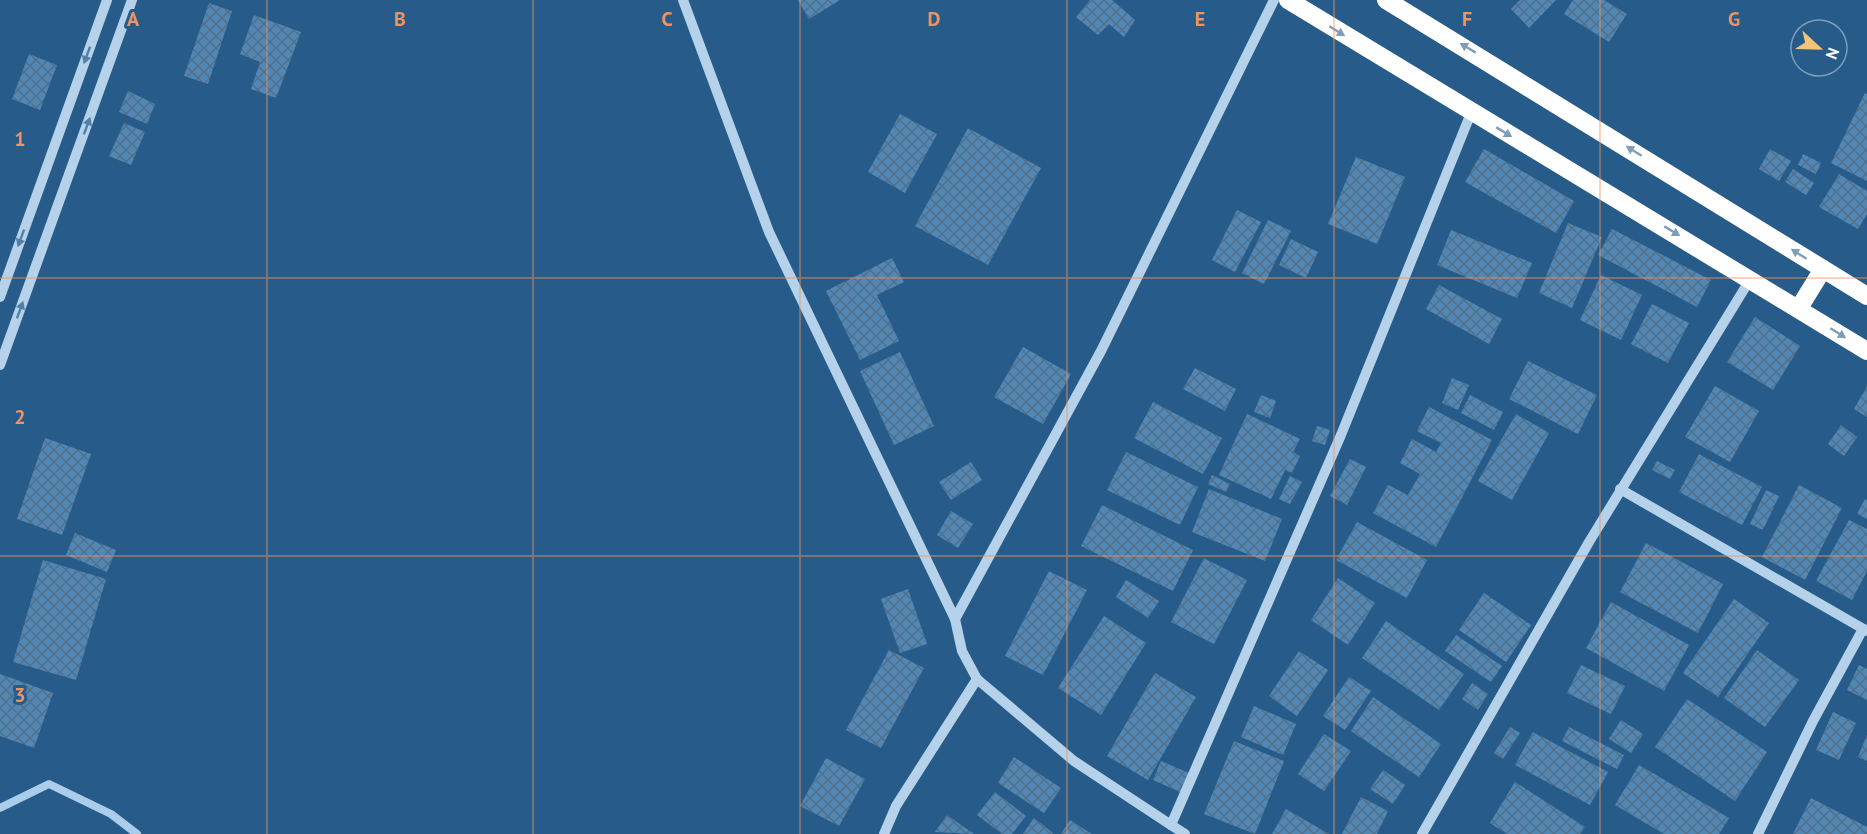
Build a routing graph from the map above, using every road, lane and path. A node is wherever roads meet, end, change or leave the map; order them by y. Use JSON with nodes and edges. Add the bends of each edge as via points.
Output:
{"nodes":[{"id":1,"x":107,"y":0,"type":"edge"},
{"id":2,"x":132,"y":0,"type":"edge"},
{"id":3,"x":683,"y":0,"type":"edge"},
{"id":4,"x":1274,"y":0,"type":"edge"},
{"id":5,"x":1288,"y":0,"type":"edge"},
{"id":6,"x":1386,"y":0,"type":"edge"},
{"id":7,"x":1471,"y":113,"type":"junction"},
{"id":8,"x":1823,"y":269,"type":"junction"},
{"id":9,"x":1751,"y":278,"type":"junction"},
{"id":10,"x":1867,"y":296,"type":"edge"},
{"id":11,"x":0,"y":297,"type":"edge"},
{"id":12,"x":1799,"y":308,"type":"junction"},
{"id":13,"x":1867,"y":351,"type":"edge"},
{"id":14,"x":0,"y":365,"type":"edge"},
{"id":15,"x":1620,"y":489,"type":"junction"},
{"id":16,"x":955,"y":619,"type":"junction"},
{"id":17,"x":1865,"y":630,"type":"edge"},
{"id":18,"x":977,"y":679,"type":"junction"},
{"id":19,"x":1171,"y":825,"type":"junction"},
{"id":20,"x":884,"y":834,"type":"edge"},
{"id":21,"x":1185,"y":834,"type":"edge"},
{"id":22,"x":1422,"y":834,"type":"edge"},
{"id":23,"x":1758,"y":834,"type":"edge"}],
"edges":[{"from":1,"to":11,"type":"street","one_way":true},
{"from":14,"to":2,"type":"street","one_way":true},
{"from":3,"to":16,"type":"street","via":[[769,232]]},
{"from":4,"to":16,"type":"street","via":[[1101,351]]},
{"from":5,"to":7,"type":"highway","one_way":true},
{"from":8,"to":6,"type":"highway","one_way":true},
{"from":7,"to":9,"type":"highway","one_way":true},
{"from":7,"to":19,"type":"street","via":[[1341,435]]},
{"from":8,"to":10,"type":"highway"},
{"from":8,"to":12,"type":"highway"},
{"from":9,"to":12,"type":"highway"},
{"from":9,"to":15,"type":"street"},
{"from":12,"to":13,"type":"highway","one_way":true},
{"from":15,"to":17,"type":"street"},
{"from":15,"to":22,"type":"street"},
{"from":16,"to":18,"type":"street","via":[[962,651]]},
{"from":17,"to":23,"type":"street","via":[[1813,721]]},
{"from":18,"to":19,"type":"street","via":[[1074,761]]},
{"from":18,"to":20,"type":"street","via":[[896,806]]},
{"from":19,"to":21,"type":"street"}]}
